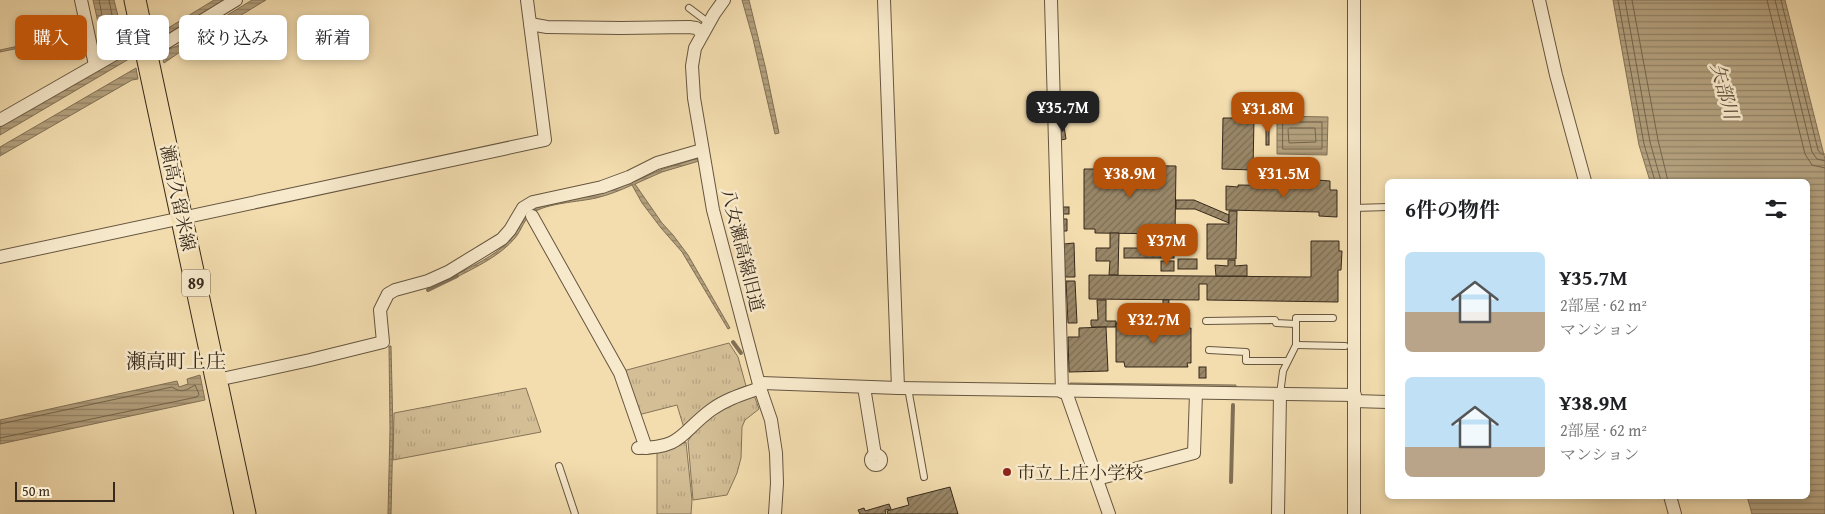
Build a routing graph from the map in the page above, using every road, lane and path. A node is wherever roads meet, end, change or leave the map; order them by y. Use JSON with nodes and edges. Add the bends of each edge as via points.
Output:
{"nodes":[{"id":1,"x":81,"y":0,"type":"edge"},
{"id":2,"x":135,"y":0,"type":"edge"},
{"id":3,"x":236,"y":0,"type":"edge"},
{"id":4,"x":526,"y":0,"type":"edge"},
{"id":5,"x":884,"y":0,"type":"edge"},
{"id":6,"x":1051,"y":0,"type":"edge"},
{"id":7,"x":1354,"y":0,"type":"edge"},
{"id":8,"x":1539,"y":0,"type":"edge"},
{"id":9,"x":720,"y":2,"type":"edge"},
{"id":10,"x":689,"y":8,"type":"dead end"},
{"id":11,"x":139,"y":15,"type":"edge"},
{"id":12,"x":530,"y":24,"type":"junction"},
{"id":13,"x":706,"y":28,"type":"junction"},
{"id":14,"x":169,"y":36,"type":"edge"},
{"id":15,"x":110,"y":60,"type":"edge"},
{"id":16,"x":151,"y":60,"type":"edge"},
{"id":17,"x":95,"y":65,"type":"junction"},
{"id":18,"x":0,"y":120,"type":"edge"},
{"id":19,"x":702,"y":150,"type":"junction"},
{"id":20,"x":1584,"y":179,"type":"edge"},
{"id":21,"x":1385,"y":207,"type":"edge"},
{"id":22,"x":1354,"y":208,"type":"junction"},
{"id":23,"x":532,"y":216,"type":"dead end"},
{"id":24,"x":182,"y":218,"type":"junction"},
{"id":25,"x":0,"y":258,"type":"edge"},
{"id":26,"x":1333,"y":318,"type":"dead end"},
{"id":27,"x":1206,"y":321,"type":"dead end"},
{"id":28,"x":1296,"y":324,"type":"junction"},
{"id":29,"x":1296,"y":345,"type":"junction"},
{"id":30,"x":1345,"y":346,"type":"dead end"},
{"id":31,"x":1209,"y":350,"type":"dead end"},
{"id":32,"x":1287,"y":361,"type":"junction"},
{"id":33,"x":217,"y":380,"type":"junction"},
{"id":34,"x":760,"y":386,"type":"junction"},
{"id":35,"x":864,"y":388,"type":"junction"},
{"id":36,"x":903,"y":388,"type":"junction"},
{"id":37,"x":1064,"y":392,"type":"junction"},
{"id":38,"x":1196,"y":394,"type":"junction"},
{"id":39,"x":1280,"y":395,"type":"junction"},
{"id":40,"x":1355,"y":398,"type":"junction"},
{"id":41,"x":1385,"y":402,"type":"edge"},
{"id":42,"x":875,"y":455,"type":"dead end"},
{"id":43,"x":559,"y":466,"type":"dead end"},
{"id":44,"x":924,"y":477,"type":"dead end"},
{"id":45,"x":1097,"y":479,"type":"junction"},
{"id":46,"x":1671,"y":499,"type":"edge"},
{"id":47,"x":245,"y":514,"type":"edge"},
{"id":48,"x":575,"y":514,"type":"edge"},
{"id":49,"x":774,"y":514,"type":"edge"},
{"id":50,"x":1109,"y":514,"type":"edge"},
{"id":51,"x":1278,"y":514,"type":"edge"},
{"id":52,"x":1354,"y":514,"type":"edge"},
{"id":53,"x":1675,"y":514,"type":"edge"}],
"edges":[{"from":1,"to":17,"type":"street"},
{"from":2,"to":11,"type":"main road","name":"瀬高久留米線","number":"89"},
{"from":3,"to":14,"type":"street"},
{"from":4,"to":12,"type":"street"},
{"from":5,"to":36,"type":"street"},
{"from":6,"to":37,"type":"street"},
{"from":7,"to":22,"type":"street"},
{"from":8,"to":20,"type":"street"},
{"from":9,"to":13,"type":"street","name":"八女瀬高線旧道"},
{"from":10,"to":13,"type":"lane"},
{"from":12,"to":13,"type":"street"},
{"from":12,"to":24,"type":"street","via":[[545,140]]},
{"from":13,"to":19,"type":"street","name":"八女瀬高線旧道","via":[[695,48],[692,66]]},
{"from":15,"to":17,"type":"street"},
{"from":16,"to":24,"type":"main road","name":"瀬高久留米線","number":"89"},
{"from":17,"to":18,"type":"street"},
{"from":19,"to":33,"type":"street","via":[[657,163],[602,187],[533,202],[523,208],[502,240],[448,272],[388,294],[380,310],[383,342]]},
{"from":19,"to":34,"type":"street","name":"八女瀬高線旧道","via":[[713,210]]},
{"from":21,"to":22,"type":"lane"},
{"from":22,"to":40,"type":"street"},
{"from":23,"to":34,"type":"street","via":[[620,373],[642,448],[672,444],[710,410]]},
{"from":24,"to":25,"type":"street"},
{"from":24,"to":33,"type":"main road","name":"瀬高久留米線","number":"89"},
{"from":26,"to":28,"type":"lane","via":[[1296,318]]},
{"from":27,"to":28,"type":"lane","via":[[1275,320]]},
{"from":28,"to":29,"type":"lane"},
{"from":29,"to":30,"type":"lane"},
{"from":29,"to":32,"type":"lane"},
{"from":31,"to":32,"type":"lane","via":[[1246,352],[1246,361]]},
{"from":32,"to":39,"type":"lane"},
{"from":33,"to":47,"type":"main road","name":"瀬高久留米線","number":"89"},
{"from":34,"to":35,"type":"street"},
{"from":34,"to":49,"type":"street","name":"八女瀬高線旧道","via":[[771,420],[776,453]]},
{"from":35,"to":36,"type":"street"},
{"from":35,"to":42,"type":"street"},
{"from":36,"to":37,"type":"street"},
{"from":36,"to":44,"type":"lane"},
{"from":37,"to":38,"type":"street"},
{"from":37,"to":45,"type":"street"},
{"from":38,"to":39,"type":"street"},
{"from":38,"to":45,"type":"street","via":[[1194,454]]},
{"from":39,"to":40,"type":"street"},
{"from":39,"to":51,"type":"street"},
{"from":40,"to":41,"type":"street"},
{"from":40,"to":52,"type":"street"},
{"from":43,"to":48,"type":"lane"},
{"from":45,"to":50,"type":"street"},
{"from":46,"to":53,"type":"street"}]}
